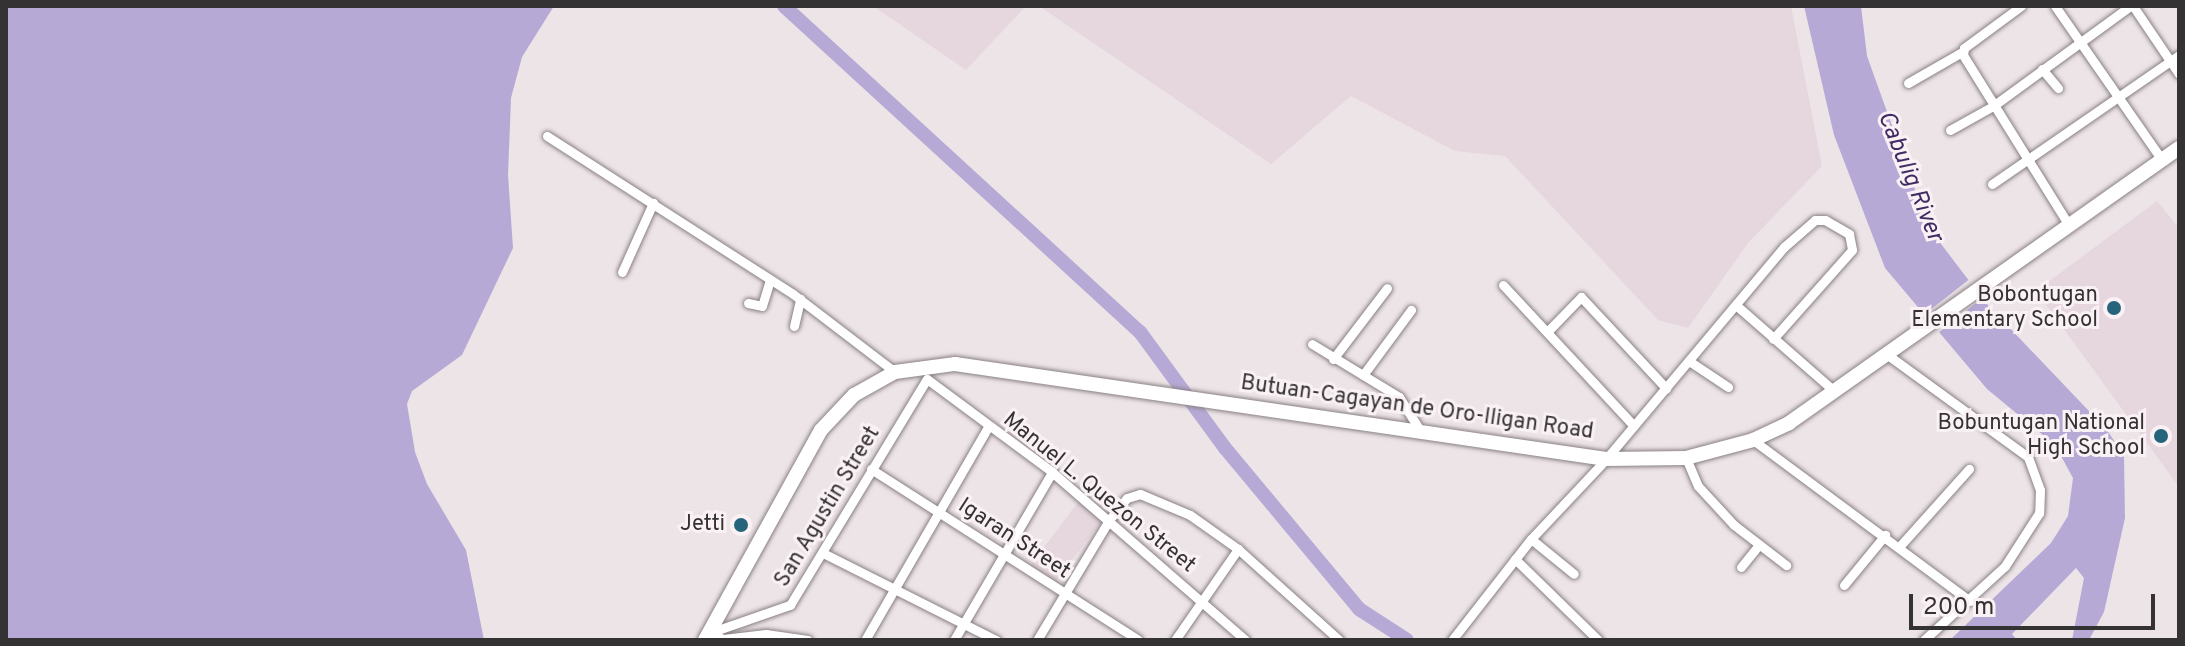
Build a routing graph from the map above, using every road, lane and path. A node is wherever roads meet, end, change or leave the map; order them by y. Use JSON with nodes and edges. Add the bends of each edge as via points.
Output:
{"nodes":[{"id":1,"x":2021,"y":6,"type":"edge"},
{"id":2,"x":2055,"y":6,"type":"edge"},
{"id":3,"x":2132,"y":6,"type":"edge"},
{"id":4,"x":2080,"y":42,"type":"junction"},
{"id":5,"x":1962,"y":52,"type":"junction"},
{"id":6,"x":2175,"y":58,"type":"edge"},
{"id":7,"x":2042,"y":69,"type":"junction"},
{"id":8,"x":2179,"y":74,"type":"edge"},
{"id":9,"x":1908,"y":83,"type":"dead end"},
{"id":10,"x":2058,"y":88,"type":"dead end"},
{"id":11,"x":2119,"y":98,"type":"junction"},
{"id":12,"x":1993,"y":106,"type":"junction"},
{"id":13,"x":1950,"y":130,"type":"dead end"},
{"id":14,"x":547,"y":136,"type":"dead end"},
{"id":15,"x":2179,"y":148,"type":"edge"},
{"id":16,"x":2027,"y":159,"type":"junction"},
{"id":17,"x":2162,"y":160,"type":"junction"},
{"id":18,"x":1992,"y":184,"type":"dead end"},
{"id":19,"x":653,"y":203,"type":"junction"},
{"id":20,"x":2069,"y":225,"type":"junction"},
{"id":21,"x":622,"y":272,"type":"dead end"},
{"id":22,"x":770,"y":280,"type":"junction"},
{"id":23,"x":1503,"y":285,"type":"dead end"},
{"id":24,"x":1387,"y":288,"type":"dead end"},
{"id":25,"x":800,"y":299,"type":"junction"},
{"id":26,"x":748,"y":303,"type":"dead end"},
{"id":27,"x":1737,"y":306,"type":"junction"},
{"id":28,"x":1411,"y":310,"type":"dead end"},
{"id":29,"x":794,"y":326,"type":"dead end"},
{"id":30,"x":1547,"y":332,"type":"junction"},
{"id":31,"x":1773,"y":339,"type":"junction"},
{"id":32,"x":1312,"y":344,"type":"dead end"},
{"id":33,"x":1889,"y":348,"type":"junction"},
{"id":34,"x":1333,"y":359,"type":"junction"},
{"id":35,"x":1689,"y":361,"type":"junction"},
{"id":36,"x":895,"y":372,"type":"junction"},
{"id":37,"x":926,"y":372,"type":"junction"},
{"id":38,"x":1363,"y":375,"type":"junction"},
{"id":39,"x":1728,"y":387,"type":"dead end"},
{"id":40,"x":1666,"y":388,"type":"junction"},
{"id":41,"x":1834,"y":391,"type":"junction"},
{"id":42,"x":1634,"y":426,"type":"junction"},
{"id":43,"x":988,"y":427,"type":"junction"},
{"id":44,"x":1421,"y":432,"type":"junction"},
{"id":45,"x":1753,"y":440,"type":"junction"},
{"id":46,"x":1686,"y":458,"type":"junction"},
{"id":47,"x":1606,"y":459,"type":"junction"},
{"id":48,"x":871,"y":469,"type":"junction"},
{"id":49,"x":1969,"y":469,"type":"dead end"},
{"id":50,"x":1052,"y":472,"type":"junction"},
{"id":51,"x":938,"y":511,"type":"junction"},
{"id":52,"x":1109,"y":520,"type":"junction"},
{"id":53,"x":1885,"y":535,"type":"junction"},
{"id":54,"x":1531,"y":539,"type":"junction"},
{"id":55,"x":1759,"y":545,"type":"junction"},
{"id":56,"x":1899,"y":547,"type":"junction"},
{"id":57,"x":1238,"y":549,"type":"junction"},
{"id":58,"x":823,"y":553,"type":"junction"},
{"id":59,"x":1003,"y":553,"type":"junction"},
{"id":60,"x":1515,"y":559,"type":"junction"},
{"id":61,"x":1786,"y":565,"type":"dead end"},
{"id":62,"x":1741,"y":567,"type":"dead end"},
{"id":63,"x":1574,"y":574,"type":"dead end"},
{"id":64,"x":1844,"y":585,"type":"dead end"},
{"id":65,"x":894,"y":588,"type":"junction"},
{"id":66,"x":1064,"y":592,"type":"junction"},
{"id":67,"x":1201,"y":600,"type":"junction"},
{"id":68,"x":1970,"y":601,"type":"junction"},
{"id":69,"x":723,"y":607,"type":"junction"},
{"id":70,"x":964,"y":624,"type":"junction"},
{"id":71,"x":737,"y":626,"type":"junction"},
{"id":72,"x":707,"y":636,"type":"edge"},
{"id":73,"x":808,"y":640,"type":"edge"},
{"id":74,"x":865,"y":640,"type":"edge"},
{"id":75,"x":954,"y":640,"type":"edge"},
{"id":76,"x":996,"y":640,"type":"edge"},
{"id":77,"x":1037,"y":640,"type":"edge"},
{"id":78,"x":1138,"y":640,"type":"edge"},
{"id":79,"x":1175,"y":640,"type":"edge"},
{"id":80,"x":1245,"y":640,"type":"edge"},
{"id":81,"x":1339,"y":640,"type":"edge"},
{"id":82,"x":1452,"y":640,"type":"edge"},
{"id":83,"x":1598,"y":640,"type":"edge"},
{"id":84,"x":1924,"y":640,"type":"edge"}],
"edges":[{"from":1,"to":5,"type":"street"},
{"from":2,"to":4,"type":"street"},
{"from":3,"to":4,"type":"street"},
{"from":3,"to":6,"type":"street"},
{"from":4,"to":7,"type":"street"},
{"from":4,"to":11,"type":"street"},
{"from":5,"to":9,"type":"street"},
{"from":5,"to":12,"type":"street"},
{"from":6,"to":8,"type":"street"},
{"from":6,"to":11,"type":"street"},
{"from":7,"to":10,"type":"street"},
{"from":7,"to":12,"type":"street"},
{"from":11,"to":16,"type":"street"},
{"from":11,"to":17,"type":"street"},
{"from":12,"to":13,"type":"street"},
{"from":12,"to":16,"type":"street"},
{"from":14,"to":19,"type":"street"},
{"from":15,"to":17,"type":"highway","name":"Butuan-Cagayan de Oro-Iligan Road"},
{"from":16,"to":18,"type":"street"},
{"from":16,"to":20,"type":"street"},
{"from":17,"to":20,"type":"highway","name":"Butuan-Cagayan de Oro-Iligan Road"},
{"from":19,"to":21,"type":"street"},
{"from":19,"to":22,"type":"street"},
{"from":20,"to":33,"type":"highway","name":"Butuan-Cagayan de Oro-Iligan Road"},
{"from":22,"to":25,"type":"street"},
{"from":22,"to":26,"type":"street","via":[[762,306]]},
{"from":23,"to":30,"type":"street"},
{"from":24,"to":34,"type":"street"},
{"from":25,"to":29,"type":"street"},
{"from":25,"to":36,"type":"street"},
{"from":27,"to":31,"type":"street"},
{"from":27,"to":31,"type":"street","via":[[1784,247],[1815,220],[1849,234],[1853,244],[1848,258]]},
{"from":27,"to":35,"type":"street"},
{"from":28,"to":38,"type":"street"},
{"from":30,"to":40,"type":"street","via":[[1581,297]]},
{"from":30,"to":42,"type":"street"},
{"from":31,"to":41,"type":"street"},
{"from":32,"to":34,"type":"street"},
{"from":33,"to":41,"type":"highway","name":"Butuan-Cagayan de Oro-Iligan Road"},
{"from":33,"to":68,"type":"street","via":[[2028,457],[2037,473],[2039,513]]},
{"from":34,"to":38,"type":"street"},
{"from":35,"to":39,"type":"street"},
{"from":35,"to":40,"type":"street"},
{"from":36,"to":37,"type":"highway","name":"Butuan-Cagayan de Oro-Iligan Road"},
{"from":36,"to":69,"type":"highway","name":"Butuan-Cagayan de Oro-Iligan Road","via":[[854,395],[821,430]]},
{"from":37,"to":43,"type":"street","name":"Manuel L. Quezon Street"},
{"from":37,"to":44,"type":"highway","name":"Butuan-Cagayan de Oro-Iligan Road","via":[[1072,379]]},
{"from":37,"to":48,"type":"street","name":"San Agustin Street"},
{"from":38,"to":44,"type":"street","via":[[1405,403]]},
{"from":40,"to":42,"type":"street"},
{"from":41,"to":45,"type":"highway","name":"Butuan-Cagayan de Oro-Iligan Road"},
{"from":42,"to":47,"type":"street"},
{"from":43,"to":50,"type":"street","name":"Manuel L. Quezon Street"},
{"from":43,"to":51,"type":"street"},
{"from":44,"to":47,"type":"highway","name":"Butuan-Cagayan de Oro-Iligan Road"},
{"from":45,"to":46,"type":"highway","name":"Butuan-Cagayan de Oro-Iligan Road"},
{"from":45,"to":53,"type":"street"},
{"from":46,"to":47,"type":"highway","name":"Butuan-Cagayan de Oro-Iligan Road"},
{"from":46,"to":55,"type":"street","via":[[1698,486]]},
{"from":47,"to":54,"type":"street"},
{"from":48,"to":51,"type":"street","name":"Igaran Street"},
{"from":48,"to":58,"type":"street","name":"San Agustin Street"},
{"from":49,"to":56,"type":"street"},
{"from":50,"to":52,"type":"street","name":"Manuel L. Quezon Street"},
{"from":50,"to":59,"type":"street"},
{"from":51,"to":59,"type":"street","name":"Igaran Street"},
{"from":51,"to":65,"type":"street"},
{"from":52,"to":57,"type":"street","via":[[1127,498],[1146,495],[1190,515]]},
{"from":52,"to":66,"type":"street"},
{"from":52,"to":67,"type":"street","name":"Manuel L. Quezon Street"},
{"from":53,"to":56,"type":"street"},
{"from":53,"to":64,"type":"street"},
{"from":54,"to":60,"type":"street"},
{"from":54,"to":63,"type":"street"},
{"from":55,"to":61,"type":"street"},
{"from":55,"to":62,"type":"street"},
{"from":56,"to":68,"type":"street"},
{"from":57,"to":67,"type":"street"},
{"from":57,"to":81,"type":"street"},
{"from":58,"to":65,"type":"street"},
{"from":58,"to":71,"type":"street","name":"San Agustin Street","via":[[790,605]]},
{"from":59,"to":66,"type":"street","name":"Igaran Street"},
{"from":59,"to":70,"type":"street"},
{"from":60,"to":82,"type":"street"},
{"from":60,"to":83,"type":"street"},
{"from":65,"to":70,"type":"street"},
{"from":65,"to":74,"type":"street"},
{"from":66,"to":77,"type":"street"},
{"from":66,"to":78,"type":"street","name":"Igaran Street"},
{"from":67,"to":79,"type":"street"},
{"from":67,"to":80,"type":"street","name":"Manuel L. Quezon Street"},
{"from":68,"to":84,"type":"street"},
{"from":69,"to":71,"type":"street"},
{"from":69,"to":72,"type":"highway","name":"Butuan-Cagayan de Oro-Iligan Road"},
{"from":70,"to":75,"type":"street"},
{"from":70,"to":76,"type":"street"},
{"from":71,"to":72,"type":"street","name":"San Agustin Street"},
{"from":72,"to":73,"type":"street","via":[[766,634]]}]}
